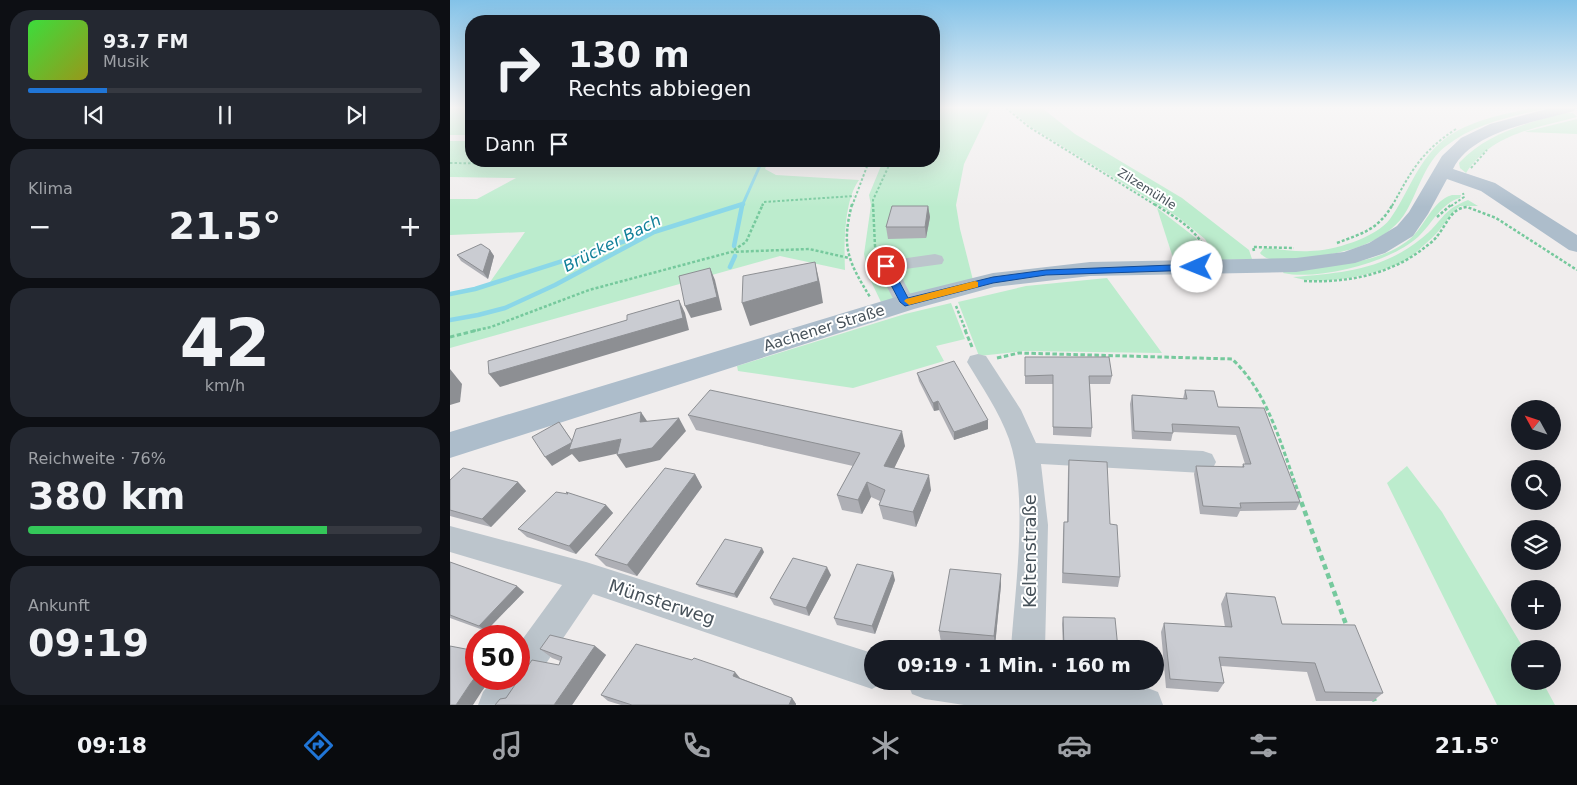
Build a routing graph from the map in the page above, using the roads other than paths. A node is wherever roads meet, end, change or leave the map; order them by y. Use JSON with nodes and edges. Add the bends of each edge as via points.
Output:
{"nodes":[{"id":1,"x":1470,"y":141,"type":"edge"},
{"id":2,"x":1441,"y":171,"type":"junction"},
{"id":3,"x":1428,"y":198,"type":"junction"},
{"id":4,"x":1499,"y":201,"type":"junction"},
{"id":5,"x":1524,"y":211,"type":"junction"},
{"id":6,"x":1577,"y":244,"type":"edge"},
{"id":7,"x":935,"y":260,"type":"dead end"},
{"id":8,"x":905,"y":302,"type":"junction"},
{"id":9,"x":978,"y":362,"type":"road end"},
{"id":10,"x":450,"y":445,"type":"edge"},
{"id":11,"x":1026,"y":452,"type":"junction"},
{"id":12,"x":1203,"y":462,"type":"dead end"},
{"id":13,"x":450,"y":539,"type":"edge"},
{"id":14,"x":586,"y":577,"type":"junction"},
{"id":15,"x":1028,"y":640,"type":"edge"},
{"id":16,"x":530,"y":657,"type":"edge"},
{"id":17,"x":864,"y":668,"type":"edge"},
{"id":18,"x":507,"y":690,"type":"edge"},
{"id":19,"x":995,"y":690,"type":"edge"},
{"id":20,"x":1026,"y":694,"type":"edge"},
{"id":21,"x":496,"y":705,"type":"edge"},
{"id":22,"x":1145,"y":705,"type":"edge"}],
"edges":[{"from":1,"to":2,"type":"main road","name":"Aachener Straße","via":[[1457,150]]},
{"from":2,"to":3,"type":"main road","name":"Aachener Straße"},
{"from":2,"to":4,"type":"main road","via":[[1452,181]]},
{"from":2,"to":5,"type":"main road","via":[[1488,187]]},
{"from":3,"to":4,"type":"main road","via":[[1456,192]]},
{"from":3,"to":8,"type":"main road","name":"Aachener Straße","via":[[1405,231],[1377,248],[1330,261],[1267,266],[1046,272],[993,280]]},
{"from":4,"to":5,"type":"main road"},
{"from":5,"to":6,"type":"main road"},
{"from":7,"to":8,"type":"street","via":[[886,266]]},
{"from":8,"to":10,"type":"main road","name":"Aachener Straße"},
{"from":9,"to":11,"type":"street","name":"Keltenstraße","via":[[1009,412]]},
{"from":11,"to":12,"type":"street"},
{"from":11,"to":15,"type":"street","name":"Keltenstraße","via":[[1032,504]]},
{"from":13,"to":14,"type":"street","name":"Münsterweg"},
{"from":14,"to":16,"type":"street"},
{"from":14,"to":17,"type":"street","name":"Münsterweg"},
{"from":18,"to":21,"type":"street"},
{"from":19,"to":20,"type":"street"},
{"from":20,"to":22,"type":"street"}]}
